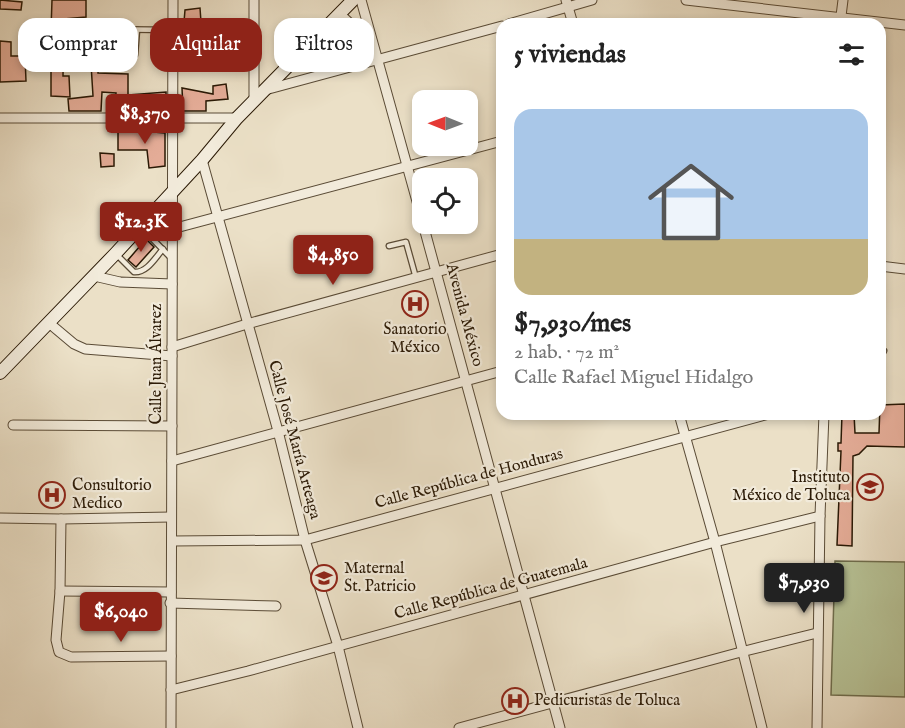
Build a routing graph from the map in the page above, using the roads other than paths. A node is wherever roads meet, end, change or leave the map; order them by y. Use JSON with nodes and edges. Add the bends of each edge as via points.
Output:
{"nodes":[{"id":1,"x":173,"y":0,"type":"edge"},
{"id":2,"x":254,"y":0,"type":"edge"},
{"id":3,"x":353,"y":0,"type":"edge"},
{"id":4,"x":361,"y":0,"type":"edge"},
{"id":5,"x":592,"y":0,"type":"edge"},
{"id":6,"x":686,"y":0,"type":"edge"},
{"id":7,"x":843,"y":0,"type":"edge"},
{"id":8,"x":567,"y":4,"type":"edge"},
{"id":9,"x":341,"y":12,"type":"junction"},
{"id":10,"x":173,"y":18,"type":"edge"},
{"id":11,"x":335,"y":18,"type":"edge"},
{"id":12,"x":347,"y":18,"type":"edge"},
{"id":13,"x":367,"y":18,"type":"edge"},
{"id":14,"x":526,"y":18,"type":"edge"},
{"id":15,"x":812,"y":18,"type":"edge"},
{"id":16,"x":841,"y":18,"type":"edge"},
{"id":17,"x":886,"y":24,"type":"edge"},
{"id":18,"x":905,"y":25,"type":"edge"},
{"id":19,"x":496,"y":28,"type":"edge"},
{"id":20,"x":374,"y":42,"type":"edge"},
{"id":21,"x":379,"y":60,"type":"junction"},
{"id":22,"x":173,"y":72,"type":"edge"},
{"id":23,"x":283,"y":72,"type":"edge"},
{"id":24,"x":265,"y":90,"type":"junction"},
{"id":25,"x":254,"y":101,"type":"junction"},
{"id":26,"x":0,"y":118,"type":"edge"},
{"id":27,"x":237,"y":118,"type":"junction"},
{"id":28,"x":174,"y":119,"type":"junction"},
{"id":29,"x":496,"y":143,"type":"edge"},
{"id":30,"x":202,"y":160,"type":"junction"},
{"id":31,"x":407,"y":166,"type":"junction"},
{"id":32,"x":412,"y":184,"type":"edge"},
{"id":33,"x":171,"y":192,"type":"junction"},
{"id":34,"x":218,"y":216,"type":"junction"},
{"id":35,"x":140,"y":226,"type":"junction"},
{"id":36,"x":172,"y":229,"type":"junction"},
{"id":37,"x":426,"y":234,"type":"edge"},
{"id":38,"x":389,"y":246,"type":"dead end"},
{"id":39,"x":163,"y":249,"type":"junction"},
{"id":40,"x":115,"y":254,"type":"junction"},
{"id":41,"x":496,"y":256,"type":"edge"},
{"id":42,"x":171,"y":258,"type":"junction"},
{"id":43,"x":886,"y":267,"type":"edge"},
{"id":44,"x":905,"y":269,"type":"edge"},
{"id":45,"x":436,"y":272,"type":"junction"},
{"id":46,"x":94,"y":276,"type":"junction"},
{"id":47,"x":416,"y":278,"type":"junction"},
{"id":48,"x":172,"y":284,"type":"junction"},
{"id":49,"x":49,"y":322,"type":"junction"},
{"id":50,"x":247,"y":324,"type":"junction"},
{"id":51,"x":172,"y":352,"type":"junction"},
{"id":52,"x":0,"y":373,"type":"edge"},
{"id":53,"x":496,"y":373,"type":"edge"},
{"id":54,"x":466,"y":381,"type":"junction"},
{"id":55,"x":681,"y":420,"type":"edge"},
{"id":56,"x":746,"y":420,"type":"edge"},
{"id":57,"x":824,"y":420,"type":"edge"},
{"id":58,"x":13,"y":425,"type":"dead end"},
{"id":59,"x":172,"y":426,"type":"junction"},
{"id":60,"x":278,"y":431,"type":"junction"},
{"id":61,"x":685,"y":436,"type":"junction"},
{"id":62,"x":172,"y":461,"type":"junction"},
{"id":63,"x":494,"y":488,"type":"junction"},
{"id":64,"x":820,"y":516,"type":"junction"},
{"id":65,"x":171,"y":517,"type":"junction"},
{"id":66,"x":0,"y":518,"type":"edge"},
{"id":67,"x":61,"y":519,"type":"junction"},
{"id":68,"x":305,"y":540,"type":"junction"},
{"id":69,"x":172,"y":541,"type":"junction"},
{"id":70,"x":715,"y":542,"type":"junction"},
{"id":71,"x":60,"y":591,"type":"junction"},
{"id":72,"x":171,"y":592,"type":"junction"},
{"id":73,"x":524,"y":596,"type":"junction"},
{"id":74,"x":170,"y":603,"type":"junction"},
{"id":75,"x":276,"y":606,"type":"dead end"},
{"id":76,"x":817,"y":633,"type":"junction"},
{"id":77,"x":338,"y":646,"type":"junction"},
{"id":78,"x":741,"y":652,"type":"junction"},
{"id":79,"x":171,"y":656,"type":"junction"},
{"id":80,"x":171,"y":690,"type":"junction"},
{"id":81,"x":553,"y":702,"type":"junction"},
{"id":82,"x":171,"y":728,"type":"edge"},
{"id":83,"x":358,"y":728,"type":"edge"},
{"id":84,"x":459,"y":728,"type":"edge"},
{"id":85,"x":560,"y":728,"type":"edge"},
{"id":86,"x":762,"y":728,"type":"edge"},
{"id":87,"x":817,"y":728,"type":"edge"}],
"edges":[{"from":1,"to":10,"type":"street","name":"Calle Juan Álvarez"},
{"from":2,"to":25,"type":"street"},
{"from":3,"to":9,"type":"main road"},
{"from":4,"to":13,"type":"street","name":"Avenida México"},
{"from":5,"to":8,"type":"street"},
{"from":6,"to":15,"type":"street"},
{"from":7,"to":16,"type":"street"},
{"from":8,"to":14,"type":"street"},
{"from":9,"to":11,"type":"main road"},
{"from":9,"to":12,"type":"lane"},
{"from":17,"to":18,"type":"street"},
{"from":19,"to":21,"type":"street"},
{"from":20,"to":21,"type":"street","name":"Avenida México"},
{"from":21,"to":24,"type":"street"},
{"from":21,"to":31,"type":"street","name":"Avenida México"},
{"from":22,"to":28,"type":"street","name":"Calle Juan Álvarez"},
{"from":23,"to":24,"type":"main road"},
{"from":24,"to":25,"type":"main road"},
{"from":25,"to":27,"type":"main road"},
{"from":26,"to":28,"type":"street"},
{"from":27,"to":28,"type":"street"},
{"from":27,"to":30,"type":"main road"},
{"from":28,"to":33,"type":"street","name":"Calle Juan Álvarez"},
{"from":29,"to":31,"type":"street"},
{"from":30,"to":33,"type":"main road"},
{"from":30,"to":34,"type":"street","name":"Calle José María Arteaga"},
{"from":31,"to":32,"type":"street","name":"Avenida México"},
{"from":31,"to":34,"type":"street"},
{"from":33,"to":35,"type":"main road"},
{"from":33,"to":36,"type":"street","name":"Calle Juan Álvarez"},
{"from":34,"to":36,"type":"street"},
{"from":34,"to":50,"type":"street","name":"Calle José María Arteaga"},
{"from":35,"to":39,"type":"lane"},
{"from":35,"to":40,"type":"main road"},
{"from":36,"to":42,"type":"street","name":"Calle Juan Álvarez"},
{"from":37,"to":45,"type":"street","name":"Avenida México"},
{"from":38,"to":47,"type":"lane","via":[[406,242]]},
{"from":39,"to":40,"type":"lane","via":[[138,273]]},
{"from":39,"to":42,"type":"lane"},
{"from":40,"to":46,"type":"main road"},
{"from":41,"to":45,"type":"street"},
{"from":42,"to":48,"type":"street","name":"Calle Juan Álvarez"},
{"from":43,"to":44,"type":"street"},
{"from":45,"to":47,"type":"street"},
{"from":45,"to":54,"type":"street","name":"Avenida México"},
{"from":46,"to":48,"type":"street","via":[[120,282]]},
{"from":46,"to":49,"type":"main road"},
{"from":47,"to":50,"type":"street"},
{"from":48,"to":51,"type":"street","name":"Calle Juan Álvarez"},
{"from":49,"to":51,"type":"street","via":[[85,349]]},
{"from":49,"to":52,"type":"main road"},
{"from":50,"to":51,"type":"street"},
{"from":50,"to":60,"type":"street","name":"Calle José María Arteaga"},
{"from":51,"to":59,"type":"street","name":"Calle Juan Álvarez"},
{"from":53,"to":54,"type":"street"},
{"from":54,"to":60,"type":"street"},
{"from":54,"to":63,"type":"street","name":"Avenida México"},
{"from":55,"to":61,"type":"street"},
{"from":56,"to":61,"type":"street","name":"Calle República de Honduras"},
{"from":57,"to":64,"type":"street"},
{"from":58,"to":59,"type":"street"},
{"from":59,"to":62,"type":"street","name":"Calle Juan Álvarez"},
{"from":60,"to":62,"type":"street"},
{"from":60,"to":68,"type":"street","name":"Calle José María Arteaga"},
{"from":61,"to":63,"type":"street","name":"Calle República de Honduras"},
{"from":61,"to":70,"type":"street"},
{"from":62,"to":65,"type":"street","name":"Calle Juan Álvarez"},
{"from":63,"to":68,"type":"street","name":"Calle República de Honduras"},
{"from":63,"to":73,"type":"street","name":"Avenida México"},
{"from":64,"to":70,"type":"street","name":"Calle República de Guatemala"},
{"from":64,"to":76,"type":"street"},
{"from":65,"to":67,"type":"street"},
{"from":65,"to":69,"type":"street","name":"Calle Juan Álvarez"},
{"from":66,"to":67,"type":"street"},
{"from":67,"to":71,"type":"street"},
{"from":68,"to":69,"type":"street","name":"Calle República de Honduras"},
{"from":68,"to":77,"type":"street","name":"Calle José María Arteaga"},
{"from":69,"to":72,"type":"street","name":"Calle Juan Álvarez"},
{"from":70,"to":73,"type":"street","name":"Calle República de Guatemala"},
{"from":70,"to":78,"type":"street"},
{"from":71,"to":72,"type":"street"},
{"from":71,"to":79,"type":"street","via":[[57,648],[64,656]]},
{"from":72,"to":74,"type":"street","name":"Calle Juan Álvarez"},
{"from":73,"to":77,"type":"street","name":"Calle República de Guatemala"},
{"from":73,"to":81,"type":"street","name":"Avenida México"},
{"from":74,"to":75,"type":"street"},
{"from":74,"to":79,"type":"street","name":"Calle Juan Álvarez"},
{"from":76,"to":78,"type":"street"},
{"from":76,"to":87,"type":"street"},
{"from":77,"to":80,"type":"street","name":"Calle República de Guatemala"},
{"from":77,"to":83,"type":"street","name":"Calle José María Arteaga"},
{"from":78,"to":81,"type":"street"},
{"from":78,"to":86,"type":"street"},
{"from":79,"to":80,"type":"street","name":"Calle Juan Álvarez"},
{"from":80,"to":82,"type":"street","name":"Calle Juan Álvarez"},
{"from":81,"to":84,"type":"street"},
{"from":81,"to":85,"type":"street","name":"Avenida México"}]}
